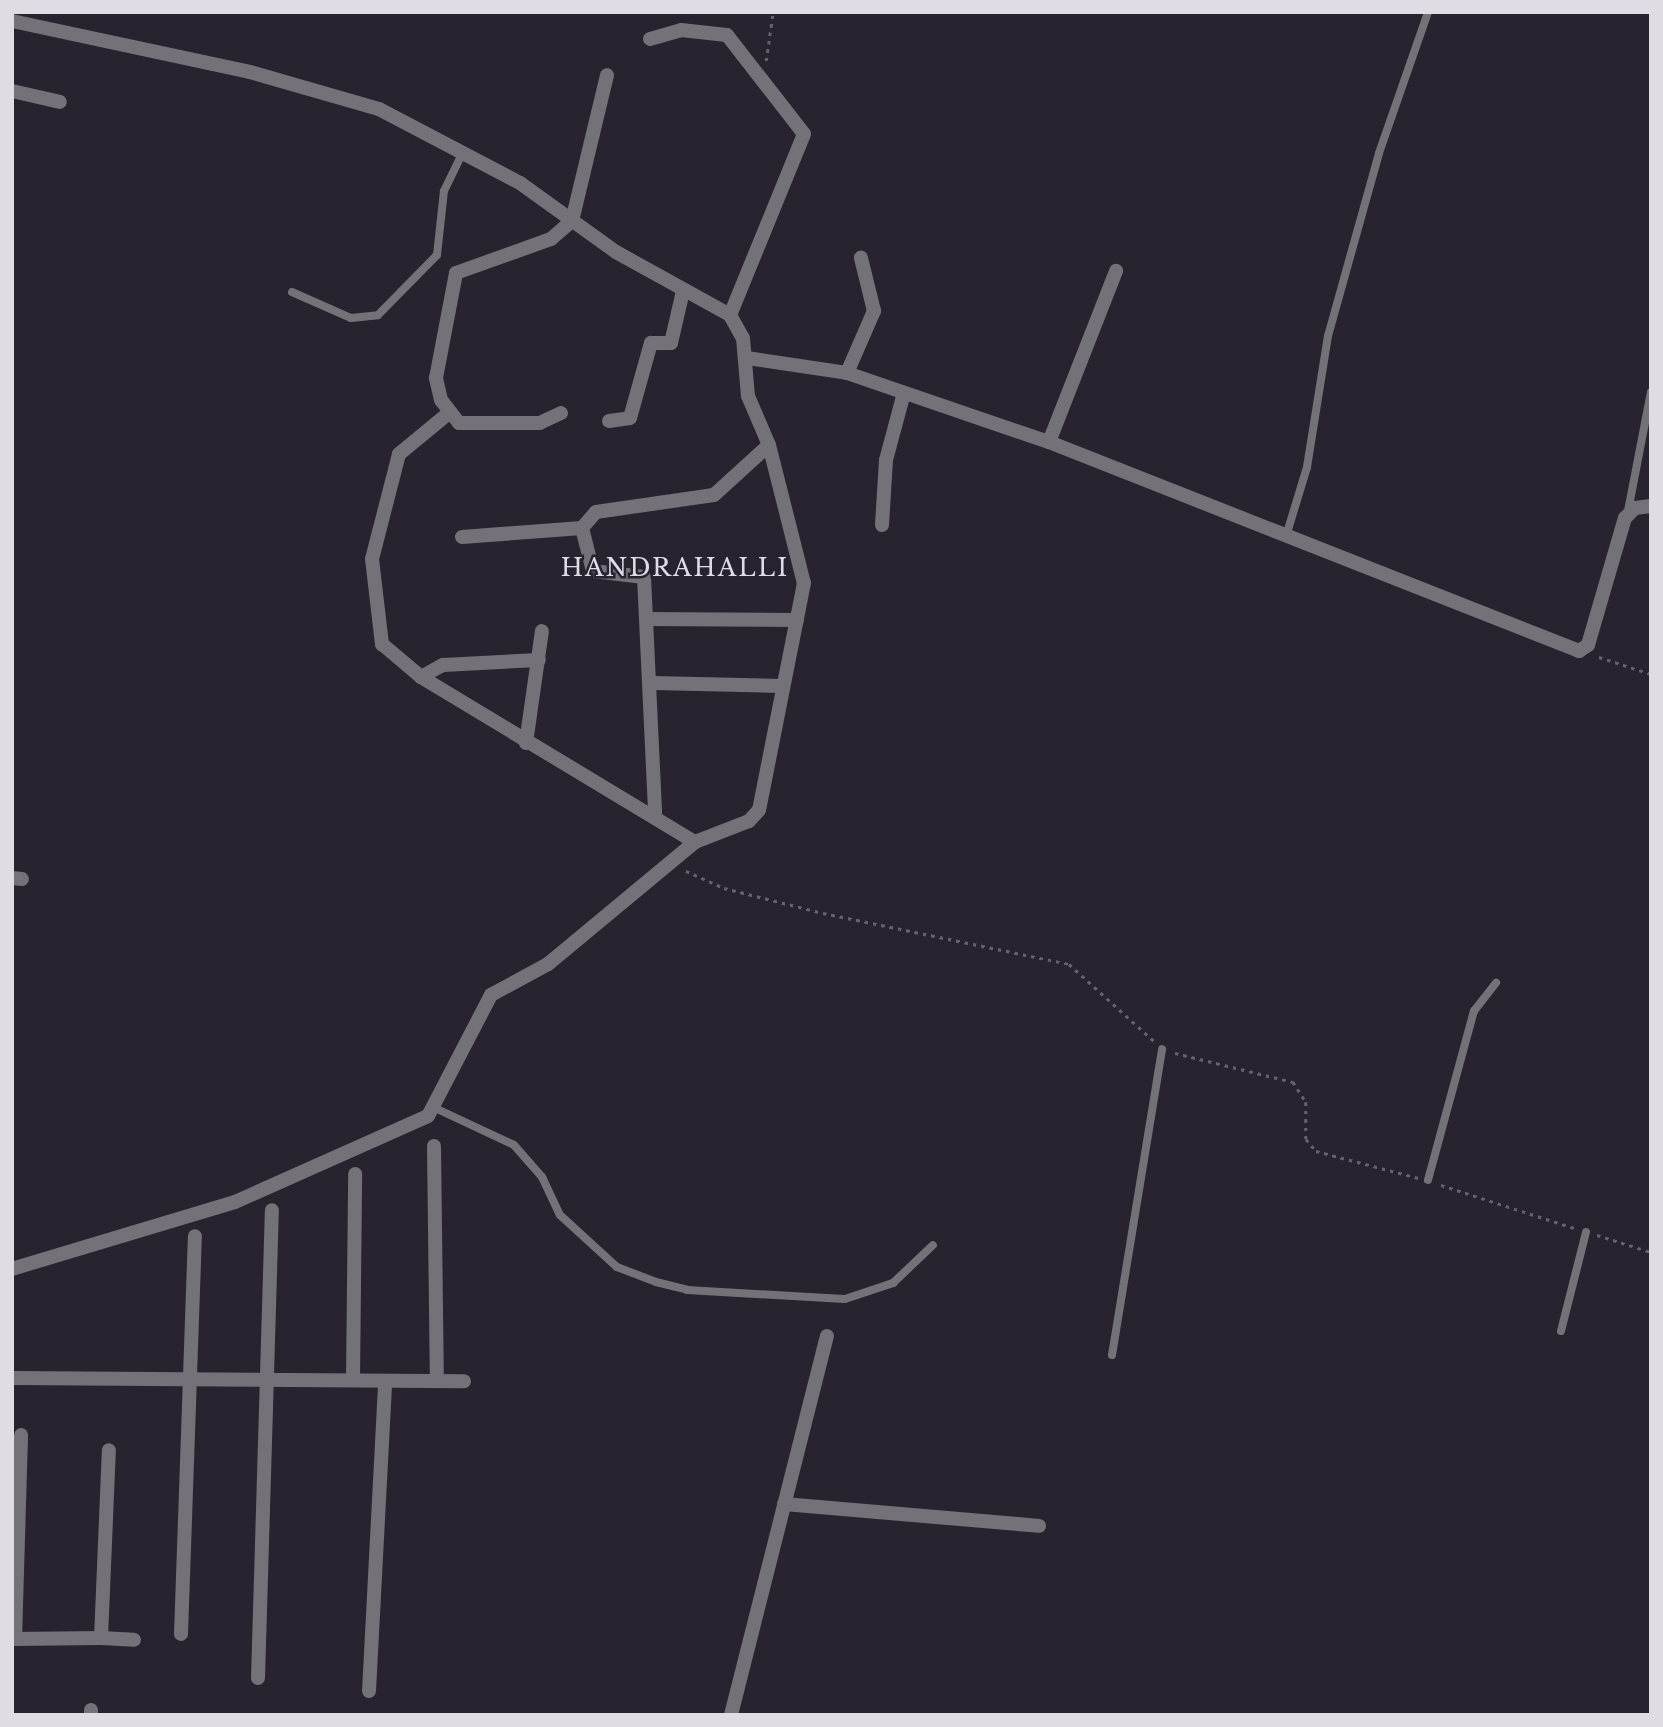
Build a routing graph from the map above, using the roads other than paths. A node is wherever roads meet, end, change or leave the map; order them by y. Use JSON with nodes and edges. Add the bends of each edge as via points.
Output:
{"nodes":[{"id":1,"x":1428,"y":12,"type":"edge"},
{"id":2,"x":12,"y":21,"type":"edge"},
{"id":3,"x":650,"y":39,"type":"dead end"},
{"id":4,"x":607,"y":75,"type":"dead end"},
{"id":5,"x":12,"y":91,"type":"edge"},
{"id":6,"x":60,"y":102,"type":"dead end"},
{"id":7,"x":464,"y":150,"type":"junction"},
{"id":8,"x":572,"y":221,"type":"junction"},
{"id":9,"x":861,"y":258,"type":"dead end"},
{"id":10,"x":1116,"y":271,"type":"dead end"},
{"id":11,"x":683,"y":290,"type":"junction"},
{"id":12,"x":292,"y":292,"type":"dead end"},
{"id":13,"x":730,"y":315,"type":"junction"},
{"id":14,"x":747,"y":358,"type":"junction"},
{"id":15,"x":847,"y":373,"type":"junction"},
{"id":16,"x":1651,"y":392,"type":"edge"},
{"id":17,"x":904,"y":393,"type":"junction"},
{"id":18,"x":450,"y":412,"type":"junction"},
{"id":19,"x":561,"y":413,"type":"dead end"},
{"id":20,"x":609,"y":421,"type":"dead end"},
{"id":21,"x":1049,"y":442,"type":"junction"},
{"id":22,"x":769,"y":445,"type":"junction"},
{"id":23,"x":1651,"y":506,"type":"edge"},
{"id":24,"x":1628,"y":514,"type":"junction"},
{"id":25,"x":882,"y":525,"type":"dead end"},
{"id":26,"x":582,"y":528,"type":"junction"},
{"id":27,"x":1287,"y":533,"type":"junction"},
{"id":28,"x":462,"y":537,"type":"dead end"},
{"id":29,"x":646,"y":619,"type":"junction"},
{"id":30,"x":797,"y":620,"type":"junction"},
{"id":31,"x":542,"y":631,"type":"dead end"},
{"id":32,"x":538,"y":660,"type":"junction"},
{"id":33,"x":421,"y":677,"type":"junction"},
{"id":34,"x":653,"y":683,"type":"junction"},
{"id":35,"x":781,"y":686,"type":"junction"},
{"id":36,"x":526,"y":743,"type":"junction"},
{"id":37,"x":655,"y":813,"type":"junction"},
{"id":38,"x":695,"y":842,"type":"junction"},
{"id":39,"x":1496,"y":983,"type":"dead end"},
{"id":40,"x":1162,"y":1049,"type":"dead end"},
{"id":41,"x":435,"y":1108,"type":"junction"},
{"id":42,"x":434,"y":1146,"type":"dead end"},
{"id":43,"x":355,"y":1174,"type":"dead end"},
{"id":44,"x":1428,"y":1181,"type":"dead end"},
{"id":45,"x":272,"y":1210,"type":"dead end"},
{"id":46,"x":1586,"y":1232,"type":"dead end"},
{"id":47,"x":194,"y":1236,"type":"dead end"},
{"id":48,"x":933,"y":1245,"type":"dead end"},
{"id":49,"x":12,"y":1269,"type":"edge"},
{"id":50,"x":1561,"y":1331,"type":"dead end"},
{"id":51,"x":827,"y":1336,"type":"dead end"},
{"id":52,"x":1112,"y":1355,"type":"dead end"},
{"id":53,"x":12,"y":1378,"type":"edge"},
{"id":54,"x":190,"y":1379,"type":"junction"},
{"id":55,"x":271,"y":1380,"type":"junction"},
{"id":56,"x":353,"y":1380,"type":"junction"},
{"id":57,"x":386,"y":1381,"type":"junction"},
{"id":58,"x":437,"y":1381,"type":"junction"},
{"id":59,"x":464,"y":1381,"type":"dead end"},
{"id":60,"x":21,"y":1435,"type":"dead end"},
{"id":61,"x":108,"y":1450,"type":"dead end"},
{"id":62,"x":784,"y":1504,"type":"junction"},
{"id":63,"x":1040,"y":1526,"type":"dead end"},
{"id":64,"x":181,"y":1634,"type":"dead end"},
{"id":65,"x":102,"y":1638,"type":"junction"},
{"id":66,"x":14,"y":1639,"type":"edge"},
{"id":67,"x":134,"y":1640,"type":"dead end"},
{"id":68,"x":258,"y":1678,"type":"dead end"},
{"id":69,"x":369,"y":1691,"type":"dead end"},
{"id":70,"x":731,"y":1715,"type":"edge"}],
"edges":[{"from":1,"to":27,"type":"lane","via":[[1379,153],[1332,323],[1307,467]]},
{"from":2,"to":7,"type":"street","via":[[314,90],[379,109]]},
{"from":3,"to":13,"type":"street","via":[[681,30],[720,32],[766,78],[800,124],[804,145]]},
{"from":4,"to":8,"type":"street"},
{"from":5,"to":6,"type":"street"},
{"from":7,"to":8,"type":"street"},
{"from":7,"to":12,"type":"lane","via":[[444,191],[436,256],[378,315],[351,318]]},
{"from":8,"to":11,"type":"street"},
{"from":8,"to":18,"type":"street","via":[[551,239],[456,273],[436,378]]},
{"from":9,"to":15,"type":"street","via":[[874,312]]},
{"from":10,"to":21,"type":"street"},
{"from":11,"to":13,"type":"street"},
{"from":11,"to":20,"type":"street","via":[[671,343],[651,343],[630,418]]},
{"from":13,"to":14,"type":"street"},
{"from":14,"to":15,"type":"street"},
{"from":14,"to":22,"type":"street","via":[[750,404]]},
{"from":15,"to":17,"type":"street"},
{"from":16,"to":24,"type":"lane"},
{"from":17,"to":21,"type":"street"},
{"from":17,"to":25,"type":"street","via":[[886,460]]},
{"from":18,"to":19,"type":"street","via":[[459,423],[483,426],[540,423]]},
{"from":18,"to":33,"type":"street","via":[[399,454],[372,559],[377,632],[394,658]]},
{"from":21,"to":27,"type":"street"},
{"from":22,"to":26,"type":"street","via":[[714,495],[596,512]]},
{"from":22,"to":30,"type":"street","via":[[802,568]]},
{"from":23,"to":24,"type":"street"},
{"from":24,"to":27,"type":"street","via":[[1588,645],[1579,651]]},
{"from":26,"to":28,"type":"street"},
{"from":26,"to":29,"type":"street","via":[[593,571],[642,574]]},
{"from":29,"to":30,"type":"street"},
{"from":29,"to":34,"type":"street"},
{"from":30,"to":35,"type":"street"},
{"from":31,"to":32,"type":"street"},
{"from":32,"to":33,"type":"street","via":[[443,665]]},
{"from":32,"to":36,"type":"street"},
{"from":33,"to":36,"type":"street"},
{"from":34,"to":35,"type":"street"},
{"from":34,"to":37,"type":"street"},
{"from":35,"to":38,"type":"street","via":[[759,810],[750,821]]},
{"from":36,"to":37,"type":"street"},
{"from":37,"to":38,"type":"street"},
{"from":38,"to":41,"type":"street","via":[[548,964],[491,995]]},
{"from":39,"to":44,"type":"lane","via":[[1474,1011]]},
{"from":40,"to":52,"type":"lane"},
{"from":41,"to":48,"type":"lane","via":[[514,1145],[542,1177],[560,1215],[617,1267],[656,1282],[687,1290],[845,1299],[894,1283]]},
{"from":41,"to":49,"type":"street","via":[[418,1122],[235,1202]]},
{"from":42,"to":58,"type":"street"},
{"from":43,"to":56,"type":"street"},
{"from":45,"to":55,"type":"street"},
{"from":46,"to":50,"type":"lane"},
{"from":47,"to":54,"type":"street"},
{"from":51,"to":62,"type":"street"},
{"from":53,"to":54,"type":"street"},
{"from":54,"to":55,"type":"street"},
{"from":54,"to":64,"type":"street"},
{"from":55,"to":56,"type":"street"},
{"from":55,"to":68,"type":"street"},
{"from":56,"to":57,"type":"street"},
{"from":57,"to":58,"type":"street"},
{"from":57,"to":69,"type":"street"},
{"from":58,"to":59,"type":"street"},
{"from":60,"to":66,"type":"street"},
{"from":61,"to":65,"type":"street"},
{"from":62,"to":63,"type":"street"},
{"from":62,"to":70,"type":"street"},
{"from":65,"to":66,"type":"street"},
{"from":65,"to":67,"type":"street"}]}
